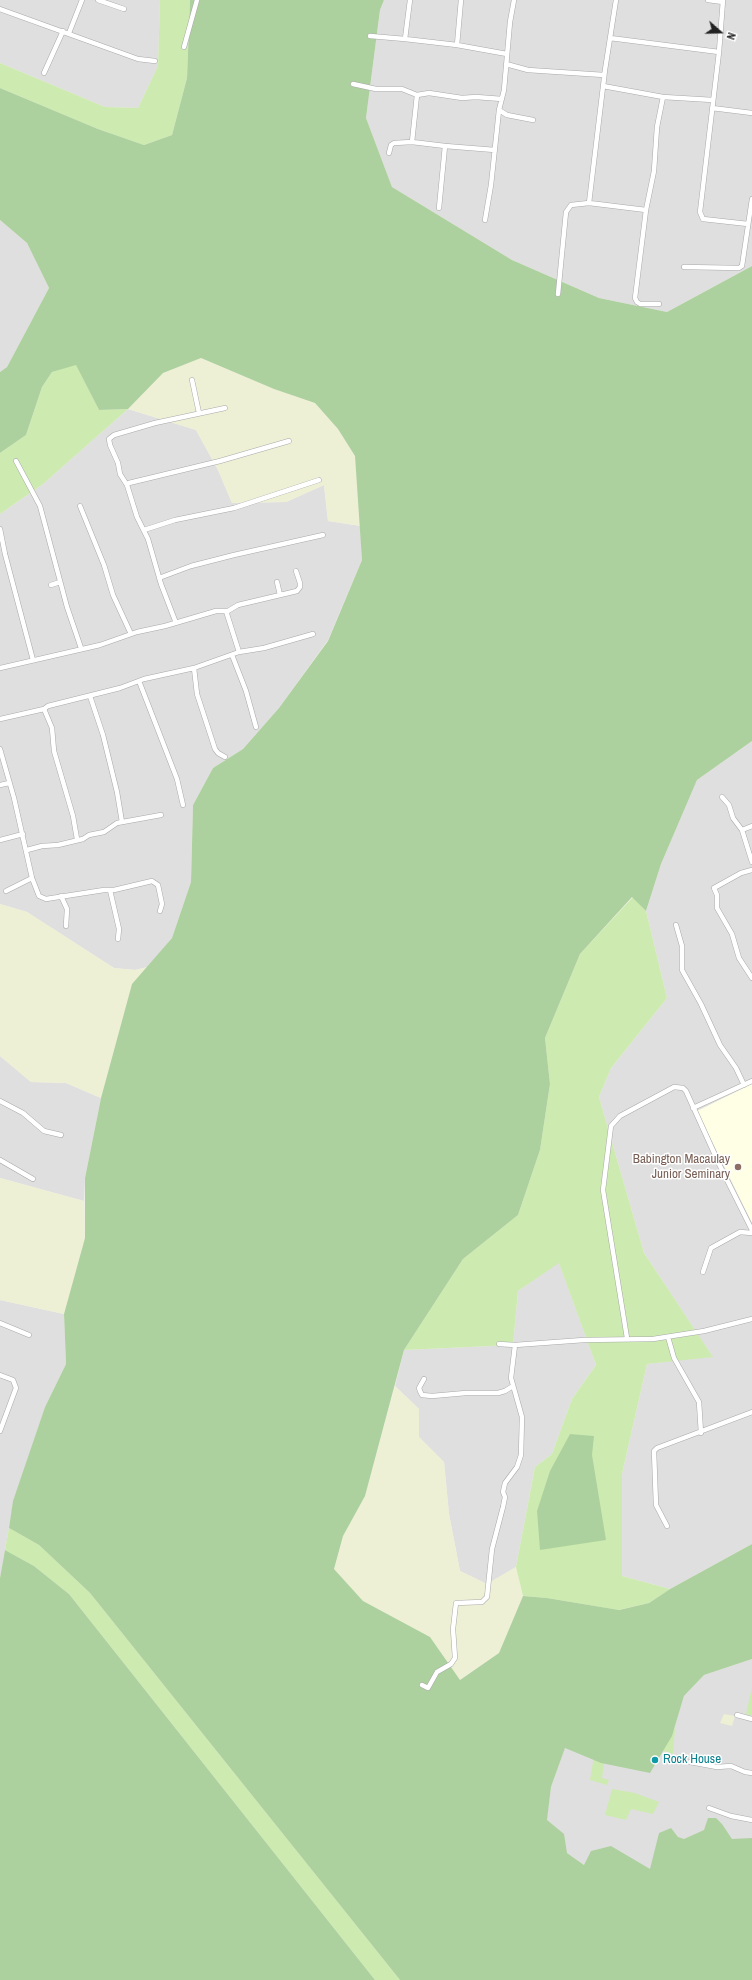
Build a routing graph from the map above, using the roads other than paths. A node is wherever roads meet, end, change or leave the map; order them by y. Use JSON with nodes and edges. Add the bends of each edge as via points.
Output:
{"nodes":[{"id":1,"x":82,"y":0,"type":"edge"},
{"id":2,"x":98,"y":0,"type":"edge"},
{"id":3,"x":197,"y":0,"type":"edge"},
{"id":4,"x":410,"y":0,"type":"edge"},
{"id":5,"x":461,"y":0,"type":"edge"},
{"id":6,"x":514,"y":0,"type":"edge"},
{"id":7,"x":616,"y":0,"type":"edge"},
{"id":8,"x":708,"y":0,"type":"edge"},
{"id":9,"x":723,"y":1,"type":"edge"},
{"id":10,"x":0,"y":9,"type":"edge"},
{"id":11,"x":124,"y":9,"type":"dead end"},
{"id":12,"x":62,"y":31,"type":"junction"},
{"id":13,"x":69,"y":33,"type":"junction"},
{"id":14,"x":370,"y":36,"type":"dead end"},
{"id":15,"x":610,"y":38,"type":"junction"},
{"id":16,"x":406,"y":39,"type":"junction"},
{"id":17,"x":457,"y":45,"type":"junction"},
{"id":18,"x":184,"y":47,"type":"dead end"},
{"id":19,"x":719,"y":52,"type":"junction"},
{"id":20,"x":507,"y":54,"type":"junction"},
{"id":21,"x":155,"y":61,"type":"dead end"},
{"id":22,"x":506,"y":64,"type":"junction"},
{"id":23,"x":44,"y":73,"type":"dead end"},
{"id":24,"x":604,"y":75,"type":"junction"},
{"id":25,"x":353,"y":84,"type":"dead end"},
{"id":26,"x":603,"y":86,"type":"junction"},
{"id":27,"x":417,"y":95,"type":"junction"},
{"id":28,"x":663,"y":96,"type":"junction"},
{"id":29,"x":502,"y":99,"type":"junction"},
{"id":30,"x":713,"y":100,"type":"junction"},
{"id":31,"x":712,"y":108,"type":"junction"},
{"id":32,"x":499,"y":110,"type":"junction"},
{"id":33,"x":752,"y":113,"type":"edge"},
{"id":34,"x":533,"y":120,"type":"dead end"},
{"id":35,"x":412,"y":142,"type":"junction"},
{"id":36,"x":445,"y":146,"type":"junction"},
{"id":37,"x":495,"y":150,"type":"junction"},
{"id":38,"x":390,"y":153,"type":"dead end"},
{"id":39,"x":752,"y":199,"type":"edge"},
{"id":40,"x":589,"y":203,"type":"junction"},
{"id":41,"x":439,"y":208,"type":"dead end"},
{"id":42,"x":646,"y":210,"type":"junction"},
{"id":43,"x":485,"y":220,"type":"dead end"},
{"id":44,"x":748,"y":224,"type":"junction"},
{"id":45,"x":684,"y":267,"type":"dead end"},
{"id":46,"x":558,"y":294,"type":"dead end"},
{"id":47,"x":659,"y":304,"type":"dead end"},
{"id":48,"x":192,"y":380,"type":"dead end"},
{"id":49,"x":225,"y":408,"type":"dead end"},
{"id":50,"x":199,"y":413,"type":"junction"},
{"id":51,"x":289,"y":441,"type":"dead end"},
{"id":52,"x":16,"y":461,"type":"dead end"},
{"id":53,"x":319,"y":480,"type":"dead end"},
{"id":54,"x":127,"y":485,"type":"junction"},
{"id":55,"x":80,"y":506,"type":"dead end"},
{"id":56,"x":0,"y":529,"type":"edge"},
{"id":57,"x":144,"y":530,"type":"junction"},
{"id":58,"x":323,"y":535,"type":"dead end"},
{"id":59,"x":296,"y":571,"type":"dead end"},
{"id":60,"x":159,"y":578,"type":"junction"},
{"id":61,"x":60,"y":582,"type":"junction"},
{"id":62,"x":277,"y":582,"type":"dead end"},
{"id":63,"x":51,"y":585,"type":"dead end"},
{"id":64,"x":280,"y":595,"type":"junction"},
{"id":65,"x":226,"y":611,"type":"junction"},
{"id":66,"x":176,"y":623,"type":"junction"},
{"id":67,"x":131,"y":634,"type":"junction"},
{"id":68,"x":313,"y":634,"type":"dead end"},
{"id":69,"x":81,"y":648,"type":"junction"},
{"id":70,"x":239,"y":652,"type":"junction"},
{"id":71,"x":232,"y":655,"type":"junction"},
{"id":72,"x":34,"y":660,"type":"junction"},
{"id":73,"x":0,"y":668,"type":"edge"},
{"id":74,"x":194,"y":668,"type":"junction"},
{"id":75,"x":139,"y":681,"type":"junction"},
{"id":76,"x":90,"y":696,"type":"junction"},
{"id":77,"x":44,"y":709,"type":"junction"},
{"id":78,"x":0,"y":719,"type":"edge"},
{"id":79,"x":256,"y":727,"type":"dead end"},
{"id":80,"x":0,"y":749,"type":"edge"},
{"id":81,"x":225,"y":757,"type":"dead end"},
{"id":82,"x":9,"y":783,"type":"junction"},
{"id":83,"x":0,"y":785,"type":"edge"},
{"id":84,"x":722,"y":797,"type":"dead end"},
{"id":85,"x":183,"y":805,"type":"dead end"},
{"id":86,"x":161,"y":815,"type":"dead end"},
{"id":87,"x":122,"y":822,"type":"junction"},
{"id":88,"x":752,"y":826,"type":"edge"},
{"id":89,"x":742,"y":830,"type":"junction"},
{"id":90,"x":23,"y":834,"type":"junction"},
{"id":91,"x":0,"y":840,"type":"edge"},
{"id":92,"x":77,"y":840,"type":"junction"},
{"id":93,"x":27,"y":850,"type":"junction"},
{"id":94,"x":752,"y":862,"type":"edge"},
{"id":95,"x":752,"y":870,"type":"edge"},
{"id":96,"x":32,"y":878,"type":"junction"},
{"id":97,"x":110,"y":890,"type":"junction"},
{"id":98,"x":6,"y":891,"type":"dead end"},
{"id":99,"x":61,"y":896,"type":"junction"},
{"id":100,"x":160,"y":910,"type":"dead end"},
{"id":101,"x":676,"y":925,"type":"dead end"},
{"id":102,"x":66,"y":926,"type":"dead end"},
{"id":103,"x":118,"y":939,"type":"dead end"},
{"id":104,"x":752,"y":978,"type":"edge"},
{"id":105,"x":752,"y":1081,"type":"edge"},
{"id":106,"x":744,"y":1085,"type":"junction"},
{"id":107,"x":0,"y":1101,"type":"edge"},
{"id":108,"x":693,"y":1108,"type":"junction"},
{"id":109,"x":61,"y":1134,"type":"dead end"},
{"id":110,"x":0,"y":1160,"type":"edge"},
{"id":111,"x":33,"y":1179,"type":"dead end"},
{"id":112,"x":752,"y":1231,"type":"edge"},
{"id":113,"x":702,"y":1272,"type":"dead end"},
{"id":114,"x":752,"y":1319,"type":"edge"},
{"id":115,"x":0,"y":1323,"type":"edge"},
{"id":116,"x":29,"y":1335,"type":"dead end"},
{"id":117,"x":668,"y":1337,"type":"junction"},
{"id":118,"x":627,"y":1338,"type":"junction"},
{"id":119,"x":499,"y":1344,"type":"dead end"},
{"id":120,"x":515,"y":1345,"type":"junction"},
{"id":121,"x":0,"y":1375,"type":"edge"},
{"id":122,"x":424,"y":1379,"type":"dead end"},
{"id":123,"x":513,"y":1386,"type":"junction"},
{"id":124,"x":752,"y":1412,"type":"edge"},
{"id":125,"x":0,"y":1431,"type":"edge"},
{"id":126,"x":701,"y":1433,"type":"junction"},
{"id":127,"x":667,"y":1526,"type":"dead end"},
{"id":128,"x":422,"y":1684,"type":"dead end"},
{"id":129,"x":737,"y":1715,"type":"dead end"},
{"id":130,"x":752,"y":1719,"type":"edge"},
{"id":131,"x":690,"y":1762,"type":"dead end"},
{"id":132,"x":752,"y":1773,"type":"edge"},
{"id":133,"x":709,"y":1808,"type":"dead end"},
{"id":134,"x":752,"y":1820,"type":"edge"}],
"edges":[{"from":1,"to":13,"type":"street"},
{"from":2,"to":11,"type":"street"},
{"from":3,"to":18,"type":"street"},
{"from":4,"to":16,"type":"street"},
{"from":5,"to":17,"type":"street"},
{"from":6,"to":20,"type":"street"},
{"from":7,"to":15,"type":"street"},
{"from":8,"to":9,"type":"street"},
{"from":9,"to":19,"type":"street"},
{"from":10,"to":12,"type":"street"},
{"from":12,"to":13,"type":"street"},
{"from":12,"to":23,"type":"street"},
{"from":13,"to":21,"type":"street","via":[[138,59]]},
{"from":14,"to":16,"type":"street"},
{"from":15,"to":19,"type":"street"},
{"from":15,"to":24,"type":"street"},
{"from":16,"to":17,"type":"street"},
{"from":17,"to":20,"type":"street"},
{"from":19,"to":30,"type":"street"},
{"from":20,"to":22,"type":"street"},
{"from":22,"to":24,"type":"street","via":[[528,70]]},
{"from":22,"to":29,"type":"street"},
{"from":24,"to":26,"type":"street"},
{"from":25,"to":27,"type":"street","via":[[376,89],[402,89]]},
{"from":26,"to":28,"type":"street"},
{"from":26,"to":40,"type":"street"},
{"from":27,"to":29,"type":"street","via":[[434,93],[462,98]]},
{"from":27,"to":35,"type":"street"},
{"from":28,"to":30,"type":"street"},
{"from":28,"to":42,"type":"street","via":[[657,127],[654,171]]},
{"from":29,"to":32,"type":"street"},
{"from":30,"to":31,"type":"street"},
{"from":31,"to":33,"type":"street"},
{"from":31,"to":44,"type":"street","via":[[701,216],[703,219]]},
{"from":32,"to":34,"type":"street","via":[[506,115]]},
{"from":32,"to":37,"type":"street"},
{"from":35,"to":36,"type":"street"},
{"from":35,"to":38,"type":"street","via":[[394,143]]},
{"from":36,"to":37,"type":"street"},
{"from":36,"to":41,"type":"street"},
{"from":37,"to":43,"type":"street"},
{"from":39,"to":44,"type":"street"},
{"from":40,"to":42,"type":"street"},
{"from":40,"to":46,"type":"street","via":[[571,205],[566,212]]},
{"from":42,"to":47,"type":"street","via":[[635,298],[640,304]]},
{"from":44,"to":45,"type":"street","via":[[744,264],[739,268]]},
{"from":48,"to":50,"type":"street"},
{"from":49,"to":50,"type":"street"},
{"from":50,"to":54,"type":"street","via":[[155,422],[110,437],[109,442],[120,474]]},
{"from":51,"to":54,"type":"street"},
{"from":52,"to":61,"type":"street","via":[[40,506]]},
{"from":53,"to":57,"type":"street","via":[[234,508],[175,520]]},
{"from":54,"to":57,"type":"street"},
{"from":55,"to":67,"type":"street","via":[[113,595]]},
{"from":56,"to":72,"type":"street"},
{"from":57,"to":60,"type":"street"},
{"from":58,"to":60,"type":"street","via":[[191,566]]},
{"from":59,"to":64,"type":"street","via":[[300,589]]},
{"from":60,"to":66,"type":"street"},
{"from":61,"to":63,"type":"street"},
{"from":61,"to":69,"type":"street"},
{"from":62,"to":64,"type":"street"},
{"from":64,"to":65,"type":"street","via":[[238,605]]},
{"from":65,"to":66,"type":"street","via":[[216,611]]},
{"from":65,"to":70,"type":"street"},
{"from":66,"to":67,"type":"street"},
{"from":67,"to":69,"type":"street"},
{"from":68,"to":70,"type":"street","via":[[264,648]]},
{"from":69,"to":72,"type":"street"},
{"from":70,"to":71,"type":"street"},
{"from":71,"to":74,"type":"street"},
{"from":71,"to":79,"type":"street","via":[[246,690]]},
{"from":72,"to":73,"type":"street"},
{"from":74,"to":75,"type":"street"},
{"from":74,"to":81,"type":"street","via":[[197,694],[215,749]]},
{"from":75,"to":76,"type":"street"},
{"from":75,"to":85,"type":"street","via":[[177,779]]},
{"from":76,"to":77,"type":"street"},
{"from":76,"to":87,"type":"street","via":[[103,735]]},
{"from":77,"to":78,"type":"street"},
{"from":77,"to":92,"type":"street","via":[[52,728],[54,751],[72,812]]},
{"from":80,"to":82,"type":"street"},
{"from":82,"to":83,"type":"street"},
{"from":82,"to":90,"type":"street"},
{"from":84,"to":89,"type":"street"},
{"from":86,"to":87,"type":"street"},
{"from":87,"to":92,"type":"street","via":[[104,832]]},
{"from":88,"to":89,"type":"street"},
{"from":89,"to":94,"type":"street"},
{"from":90,"to":91,"type":"street"},
{"from":90,"to":93,"type":"street"},
{"from":92,"to":93,"type":"street"},
{"from":93,"to":96,"type":"street"},
{"from":95,"to":104,"type":"street","via":[[714,888],[717,908],[732,934],[739,958]]},
{"from":96,"to":98,"type":"street"},
{"from":96,"to":99,"type":"street","via":[[41,897],[46,899]]},
{"from":97,"to":99,"type":"street"},
{"from":97,"to":100,"type":"street","via":[[155,881],[162,901]]},
{"from":97,"to":103,"type":"street","via":[[119,929]]},
{"from":99,"to":102,"type":"street","via":[[67,909]]},
{"from":101,"to":106,"type":"street","via":[[682,946],[682,970],[720,1045]]},
{"from":105,"to":106,"type":"street"},
{"from":106,"to":108,"type":"street"},
{"from":107,"to":109,"type":"street","via":[[23,1113],[44,1131]]},
{"from":108,"to":112,"type":"street"},
{"from":108,"to":118,"type":"street","via":[[686,1091],[674,1087],[620,1116],[611,1126],[603,1190]]},
{"from":110,"to":111,"type":"street"},
{"from":112,"to":113,"type":"street","via":[[740,1232],[711,1248]]},
{"from":114,"to":117,"type":"street"},
{"from":115,"to":116,"type":"street"},
{"from":117,"to":118,"type":"street"},
{"from":117,"to":126,"type":"street","via":[[674,1358],[699,1402]]},
{"from":118,"to":120,"type":"street"},
{"from":119,"to":120,"type":"street"},
{"from":120,"to":123,"type":"street","via":[[511,1378]]},
{"from":121,"to":125,"type":"street","via":[[13,1380],[16,1388]]},
{"from":122,"to":123,"type":"street","via":[[420,1391],[422,1395],[432,1396],[498,1393]]},
{"from":123,"to":128,"type":"street","via":[[522,1417],[521,1455],[517,1467],[505,1483],[505,1497],[492,1548],[487,1598],[482,1602],[456,1603],[453,1629],[455,1658],[451,1664],[437,1672],[428,1688]]},
{"from":124,"to":126,"type":"street"},
{"from":126,"to":127,"type":"street","via":[[654,1451],[656,1505]]},
{"from":129,"to":130,"type":"street"},
{"from":131,"to":132,"type":"street","via":[[717,1767],[731,1766]]},
{"from":133,"to":134,"type":"street"}]}
